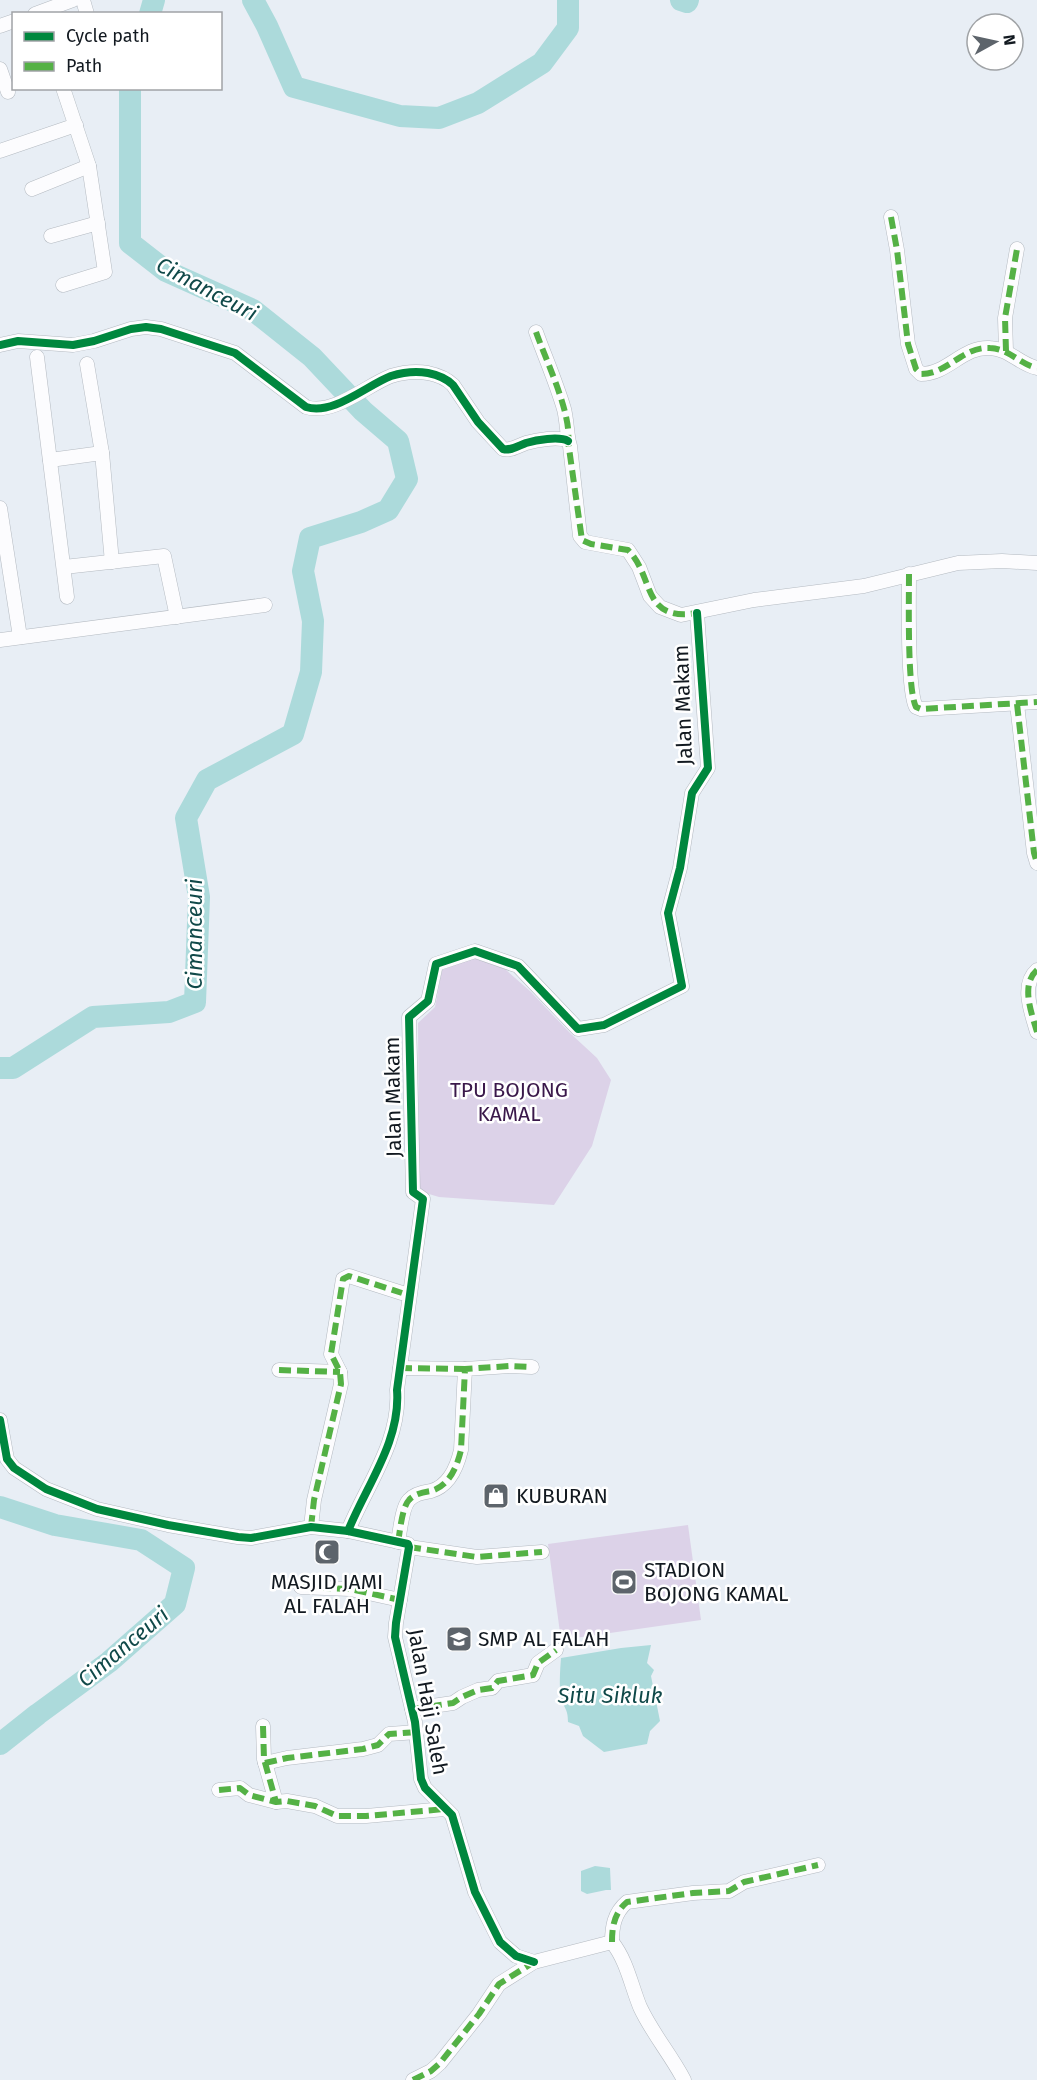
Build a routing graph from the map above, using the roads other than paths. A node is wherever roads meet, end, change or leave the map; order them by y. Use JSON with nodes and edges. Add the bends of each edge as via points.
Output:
{"nodes":[{"id":1,"x":73,"y":0,"type":"edge"},
{"id":2,"x":40,"y":12,"type":"edge"},
{"id":3,"x":0,"y":69,"type":"edge"},
{"id":4,"x":64,"y":90,"type":"edge"},
{"id":5,"x":8,"y":92,"type":"edge"},
{"id":6,"x":76,"y":125,"type":"junction"},
{"id":7,"x":0,"y":151,"type":"edge"},
{"id":8,"x":89,"y":166,"type":"junction"},
{"id":9,"x":32,"y":189,"type":"dead end"},
{"id":10,"x":891,"y":217,"type":"dead end"},
{"id":11,"x":98,"y":223,"type":"junction"},
{"id":12,"x":51,"y":236,"type":"dead end"},
{"id":13,"x":1017,"y":249,"type":"dead end"},
{"id":14,"x":63,"y":285,"type":"dead end"},
{"id":15,"x":536,"y":332,"type":"dead end"},
{"id":16,"x":0,"y":345,"type":"edge"},
{"id":17,"x":1006,"y":351,"type":"junction"},
{"id":18,"x":36,"y":357,"type":"dead end"},
{"id":19,"x":87,"y":364,"type":"dead end"},
{"id":20,"x":1037,"y":368,"type":"edge"},
{"id":21,"x":568,"y":441,"type":"junction"},
{"id":22,"x":102,"y":453,"type":"junction"},
{"id":23,"x":50,"y":460,"type":"junction"},
{"id":24,"x":0,"y":508,"type":"edge"},
{"id":25,"x":112,"y":562,"type":"junction"},
{"id":26,"x":1037,"y":563,"type":"edge"},
{"id":27,"x":64,"y":567,"type":"junction"},
{"id":28,"x":909,"y":574,"type":"junction"},
{"id":29,"x":67,"y":597,"type":"dead end"},
{"id":30,"x":265,"y":605,"type":"dead end"},
{"id":31,"x":697,"y":613,"type":"junction"},
{"id":32,"x":177,"y":617,"type":"junction"},
{"id":33,"x":20,"y":637,"type":"junction"},
{"id":34,"x":0,"y":640,"type":"edge"},
{"id":35,"x":1037,"y":702,"type":"edge"},
{"id":36,"x":1017,"y":704,"type":"junction"},
{"id":37,"x":1037,"y":862,"type":"edge"},
{"id":38,"x":1037,"y":970,"type":"edge"},
{"id":39,"x":1037,"y":1032,"type":"edge"},
{"id":40,"x":402,"y":1293,"type":"dead end"},
{"id":41,"x":532,"y":1367,"type":"dead end"},
{"id":42,"x":400,"y":1368,"type":"junction"},
{"id":43,"x":279,"y":1370,"type":"dead end"},
{"id":44,"x":465,"y":1370,"type":"junction"},
{"id":45,"x":340,"y":1372,"type":"junction"},
{"id":46,"x":0,"y":1420,"type":"edge"},
{"id":47,"x":311,"y":1527,"type":"junction"},
{"id":48,"x":348,"y":1531,"type":"junction"},
{"id":49,"x":404,"y":1544,"type":"junction"},
{"id":50,"x":542,"y":1552,"type":"dead end"},
{"id":51,"x":301,"y":1587,"type":"dead end"},
{"id":52,"x":400,"y":1600,"type":"junction"},
{"id":53,"x":556,"y":1650,"type":"dead end"},
{"id":54,"x":412,"y":1709,"type":"junction"},
{"id":55,"x":263,"y":1726,"type":"dead end"},
{"id":56,"x":417,"y":1732,"type":"junction"},
{"id":57,"x":265,"y":1763,"type":"junction"},
{"id":58,"x":219,"y":1790,"type":"dead end"},
{"id":59,"x":276,"y":1802,"type":"junction"},
{"id":60,"x":445,"y":1809,"type":"junction"},
{"id":61,"x":818,"y":1865,"type":"dead end"},
{"id":62,"x":612,"y":1942,"type":"junction"},
{"id":63,"x":534,"y":1962,"type":"junction"},
{"id":64,"x":413,"y":2080,"type":"edge"},
{"id":65,"x":684,"y":2080,"type":"edge"}],
"edges":[{"from":1,"to":2,"type":"street"},
{"from":3,"to":5,"type":"street"},
{"from":4,"to":6,"type":"street"},
{"from":6,"to":7,"type":"street"},
{"from":6,"to":8,"type":"street"},
{"from":8,"to":9,"type":"street"},
{"from":8,"to":11,"type":"street"},
{"from":10,"to":17,"type":"street","via":[[908,344],[916,369],[921,374],[941,370],[973,350],[987,347]]},
{"from":11,"to":12,"type":"street"},
{"from":11,"to":14,"type":"street","via":[[105,272]]},
{"from":13,"to":17,"type":"street","via":[[1005,318]]},
{"from":15,"to":21,"type":"street","via":[[564,408]]},
{"from":16,"to":21,"type":"street","via":[[18,341],[73,345],[131,329],[161,328],[235,353],[313,409],[339,403],[386,379],[416,372],[448,380],[503,449],[554,438]]},
{"from":17,"to":20,"type":"street"},
{"from":18,"to":23,"type":"street"},
{"from":19,"to":22,"type":"street"},
{"from":21,"to":31,"type":"street","via":[[582,540],[628,550],[650,596],[660,607],[681,615]]},
{"from":22,"to":23,"type":"street"},
{"from":22,"to":25,"type":"street"},
{"from":23,"to":27,"type":"street"},
{"from":24,"to":33,"type":"street"},
{"from":25,"to":27,"type":"street"},
{"from":25,"to":32,"type":"street","via":[[164,556]]},
{"from":26,"to":28,"type":"street","via":[[958,564]]},
{"from":27,"to":29,"type":"street"},
{"from":28,"to":31,"type":"street","via":[[864,586],[723,605]]},
{"from":28,"to":36,"type":"street","via":[[916,707]]},
{"from":30,"to":32,"type":"street"},
{"from":31,"to":42,"type":"street","name":"Jalan Makam","via":[[708,768],[692,793],[668,914],[682,986],[604,1025],[578,1029],[518,966],[475,951],[436,964],[428,1001],[410,1017],[413,1192],[423,1199]]},
{"from":32,"to":33,"type":"street"},
{"from":33,"to":34,"type":"street"},
{"from":35,"to":36,"type":"street"},
{"from":36,"to":37,"type":"street"},
{"from":38,"to":39,"type":"street","via":[[1030,977],[1029,994]]},
{"from":40,"to":45,"type":"street","via":[[349,1276],[343,1279],[331,1354]]},
{"from":41,"to":44,"type":"street"},
{"from":42,"to":44,"type":"street"},
{"from":42,"to":48,"type":"street","name":"Jalan Makam","via":[[394,1431]]},
{"from":43,"to":45,"type":"street"},
{"from":44,"to":49,"type":"street","name":"Jalan Haji Saleh","via":[[458,1462],[442,1487],[410,1499],[405,1507]]},
{"from":45,"to":47,"type":"street","via":[[339,1396],[318,1478]]},
{"from":46,"to":47,"type":"street","via":[[7,1459],[14,1468],[46,1489],[97,1509],[238,1538]]},
{"from":47,"to":48,"type":"street"},
{"from":48,"to":49,"type":"street"},
{"from":49,"to":50,"type":"street","via":[[477,1557]]},
{"from":49,"to":52,"type":"street","name":"Jalan Haji Saleh"},
{"from":51,"to":52,"type":"street","via":[[350,1589]]},
{"from":52,"to":54,"type":"street","name":"Jalan Haji Saleh","via":[[395,1637]]},
{"from":53,"to":54,"type":"street","via":[[538,1663],[533,1675],[498,1681],[492,1688],[462,1696],[453,1704]]},
{"from":54,"to":56,"type":"street","name":"Jalan Haji Saleh"},
{"from":55,"to":57,"type":"street"},
{"from":56,"to":57,"type":"street","via":[[389,1734],[378,1745],[363,1749]]},
{"from":56,"to":60,"type":"street","name":"Jalan Haji Saleh","via":[[421,1779]]},
{"from":57,"to":59,"type":"street"},
{"from":58,"to":59,"type":"street","via":[[240,1788],[249,1795]]},
{"from":59,"to":60,"type":"street","via":[[306,1804],[337,1816]]},
{"from":60,"to":63,"type":"street","name":"Jalan Haji Saleh","via":[[455,1821],[475,1892],[500,1941],[516,1956]]},
{"from":61,"to":62,"type":"street","via":[[744,1882],[729,1891],[627,1902],[614,1920]]},
{"from":62,"to":63,"type":"street"},
{"from":62,"to":65,"type":"street","via":[[650,2027]]},
{"from":63,"to":64,"type":"street","via":[[499,1984],[440,2063]]}]}
